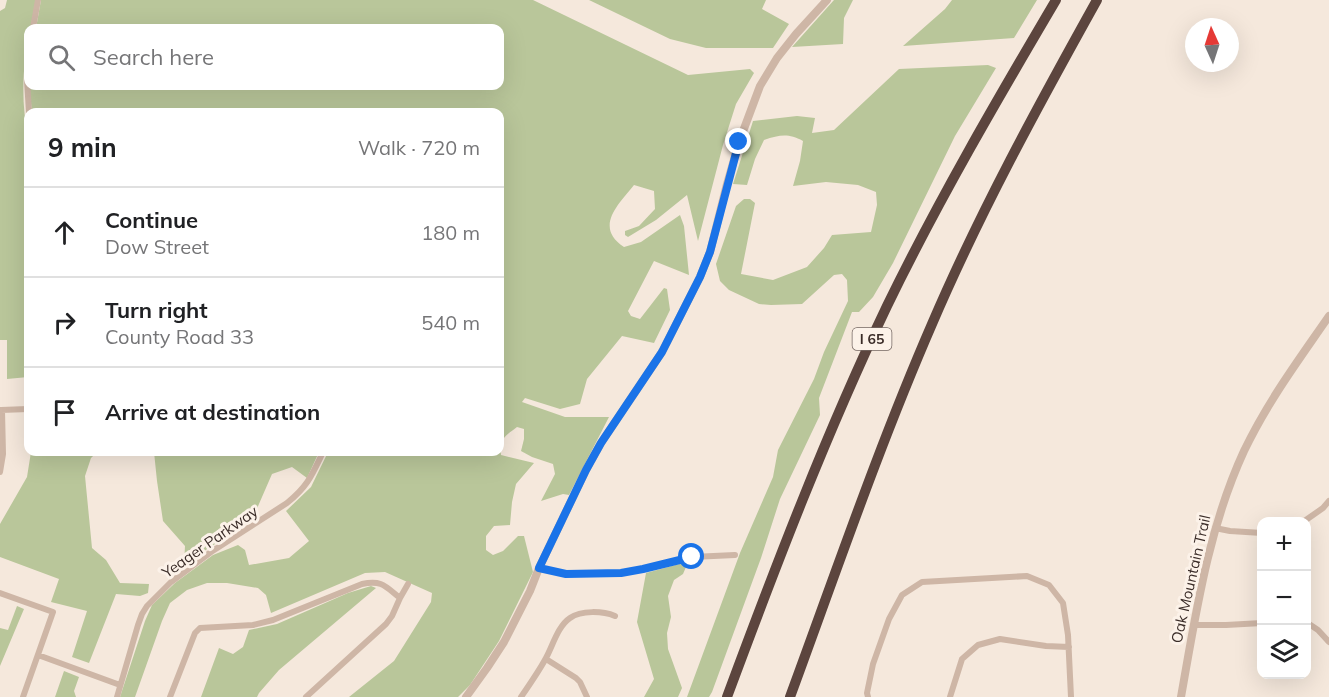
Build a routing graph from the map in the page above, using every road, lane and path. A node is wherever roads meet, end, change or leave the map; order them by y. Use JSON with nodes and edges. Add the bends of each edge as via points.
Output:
{"nodes":[{"id":1,"x":38,"y":0,"type":"edge"},
{"id":2,"x":827,"y":0,"type":"edge"},
{"id":3,"x":1056,"y":0,"type":"edge"},
{"id":4,"x":1097,"y":0,"type":"edge"},
{"id":5,"x":34,"y":24,"type":"edge"},
{"id":6,"x":28,"y":90,"type":"edge"},
{"id":7,"x":29,"y":108,"type":"edge"},
{"id":8,"x":1329,"y":316,"type":"edge"},
{"id":9,"x":24,"y":409,"type":"edge"},
{"id":10,"x":1,"y":410,"type":"edge"},
{"id":11,"x":321,"y":456,"type":"edge"},
{"id":12,"x":0,"y":472,"type":"edge"},
{"id":13,"x":1329,"y":501,"type":"edge"},
{"id":14,"x":1311,"y":517,"type":"edge"},
{"id":15,"x":1215,"y":528,"type":"junction"},
{"id":16,"x":1257,"y":533,"type":"edge"},
{"id":17,"x":735,"y":555,"type":"dead end"},
{"id":18,"x":539,"y":568,"type":"junction"},
{"id":19,"x":408,"y":584,"type":"dead end"},
{"id":20,"x":0,"y":593,"type":"edge"},
{"id":21,"x":400,"y":598,"type":"junction"},
{"id":22,"x":615,"y":616,"type":"dead end"},
{"id":23,"x":195,"y":622,"type":"dead end"},
{"id":24,"x":1257,"y":622,"type":"edge"},
{"id":25,"x":1194,"y":625,"type":"junction"},
{"id":26,"x":1310,"y":625,"type":"edge"},
{"id":27,"x":199,"y":628,"type":"junction"},
{"id":28,"x":1329,"y":642,"type":"edge"},
{"id":29,"x":1069,"y":647,"type":"junction"},
{"id":30,"x":38,"y":655,"type":"junction"},
{"id":31,"x":546,"y":659,"type":"junction"},
{"id":32,"x":120,"y":685,"type":"junction"},
{"id":33,"x":23,"y":697,"type":"edge"},
{"id":34,"x":117,"y":697,"type":"edge"},
{"id":35,"x":170,"y":697,"type":"edge"},
{"id":36,"x":306,"y":697,"type":"edge"},
{"id":37,"x":466,"y":697,"type":"edge"},
{"id":38,"x":521,"y":697,"type":"edge"},
{"id":39,"x":587,"y":697,"type":"edge"},
{"id":40,"x":727,"y":697,"type":"edge"},
{"id":41,"x":790,"y":697,"type":"edge"},
{"id":42,"x":868,"y":697,"type":"edge"},
{"id":43,"x":950,"y":697,"type":"edge"},
{"id":44,"x":1071,"y":697,"type":"edge"},
{"id":45,"x":1181,"y":697,"type":"edge"}],
"edges":[{"from":1,"to":5,"type":"street"},
{"from":2,"to":18,"type":"street","via":[[777,58],[760,86],[739,142],[700,277],[662,352],[586,470]]},
{"from":3,"to":40,"type":"highway","number":"I 65","via":[[940,202],[888,305],[810,480]]},
{"from":4,"to":41,"type":"highway","via":[[1012,156],[933,322],[881,447]]},
{"from":6,"to":7,"type":"street"},
{"from":8,"to":15,"type":"street","name":"Oak Mountain Trail","via":[[1258,423]]},
{"from":9,"to":10,"type":"street"},
{"from":10,"to":12,"type":"street"},
{"from":11,"to":32,"type":"street","name":"Yeager Parkway","via":[[298,494],[199,560],[147,606]]},
{"from":13,"to":14,"type":"street"},
{"from":15,"to":16,"type":"street"},
{"from":15,"to":25,"type":"street","name":"Oak Mountain Trail"},
{"from":17,"to":18,"type":"street","via":[[692,557],[621,573],[566,574]]},
{"from":18,"to":37,"type":"street","via":[[504,642]]},
{"from":19,"to":21,"type":"street"},
{"from":20,"to":30,"type":"street","via":[[53,612]]},
{"from":21,"to":27,"type":"street","via":[[373,582],[264,622]]},
{"from":21,"to":36,"type":"street","via":[[386,624]]},
{"from":22,"to":31,"type":"street","via":[[596,613],[572,617]]},
{"from":23,"to":27,"type":"street"},
{"from":24,"to":25,"type":"street"},
{"from":25,"to":45,"type":"street","name":"Oak Mountain Trail"},
{"from":26,"to":28,"type":"street"},
{"from":27,"to":35,"type":"street"},
{"from":29,"to":42,"type":"street","via":[[1063,603],[1049,585],[1027,576],[922,582],[902,595],[889,619],[873,664]]},
{"from":29,"to":43,"type":"street","via":[[1000,639],[978,645],[962,659]]},
{"from":29,"to":44,"type":"street"},
{"from":30,"to":32,"type":"street"},
{"from":30,"to":33,"type":"street"},
{"from":31,"to":38,"type":"street"},
{"from":31,"to":39,"type":"street","via":[[576,678]]},
{"from":32,"to":34,"type":"street","name":"Yeager Parkway"}]}
